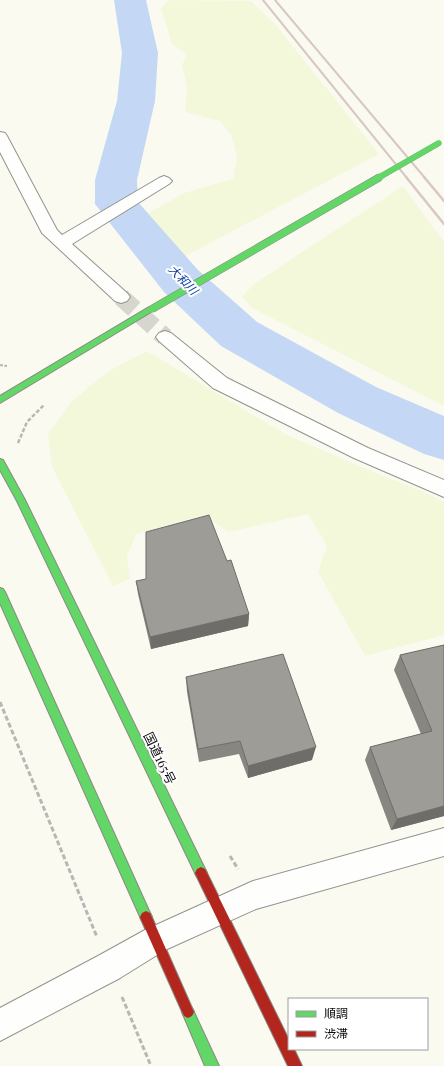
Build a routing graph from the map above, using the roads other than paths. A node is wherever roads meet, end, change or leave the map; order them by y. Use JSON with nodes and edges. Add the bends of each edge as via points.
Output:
{"nodes":[{"id":1,"x":0,"y":136,"type":"edge"},
{"id":2,"x":442,"y":142,"type":"edge"},
{"id":3,"x":164,"y":181,"type":"dead end"},
{"id":4,"x":62,"y":243,"type":"junction"},
{"id":5,"x":121,"y":297,"type":"tunnel mouth"},
{"id":6,"x":165,"y":337,"type":"tunnel mouth"},
{"id":7,"x":0,"y":400,"type":"edge"},
{"id":8,"x":0,"y":462,"type":"edge"},
{"id":9,"x":444,"y":489,"type":"edge"},
{"id":10,"x":0,"y":592,"type":"edge"},
{"id":11,"x":444,"y":842,"type":"edge"},
{"id":12,"x":219,"y":911,"type":"junction"},
{"id":13,"x":155,"y":940,"type":"junction"},
{"id":14,"x":0,"y":1026,"type":"edge"},
{"id":15,"x":212,"y":1066,"type":"edge"},
{"id":16,"x":295,"y":1066,"type":"edge"}],
"edges":[{"from":1,"to":4,"type":"street","via":[[50,233]]},
{"from":2,"to":7,"type":"main road","bridge":true},
{"from":3,"to":4,"type":"street"},
{"from":4,"to":5,"type":"street"},
{"from":6,"to":9,"type":"street","via":[[220,383],[361,453]]},
{"from":8,"to":12,"type":"main road","name":"国道165号","via":[[21,500]]},
{"from":10,"to":13,"type":"main road"},
{"from":11,"to":12,"type":"street","via":[[252,895]]},
{"from":12,"to":13,"type":"street"},
{"from":12,"to":16,"type":"main road","name":"国道165号"},
{"from":13,"to":14,"type":"street"},
{"from":13,"to":15,"type":"main road"}]}
